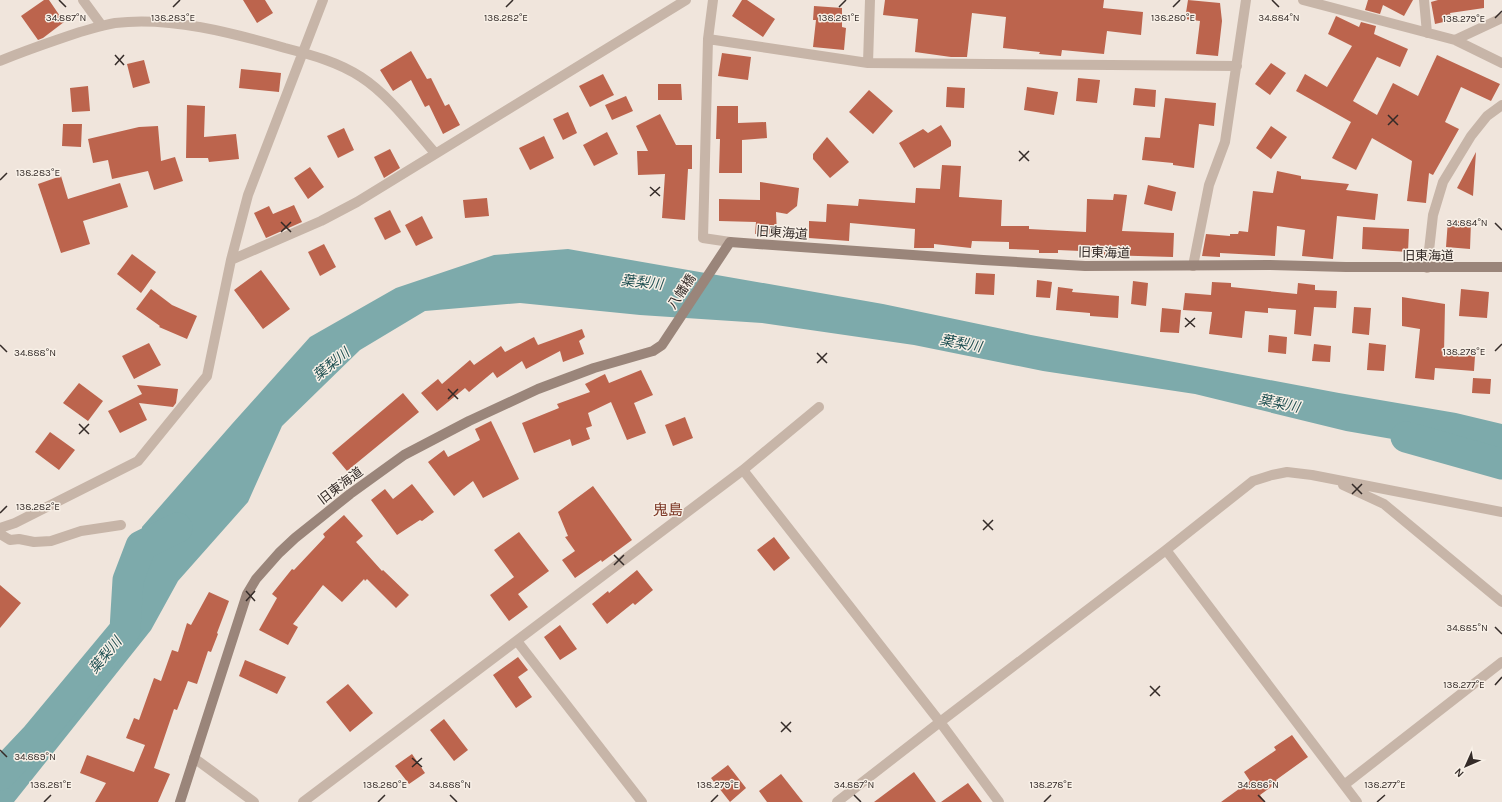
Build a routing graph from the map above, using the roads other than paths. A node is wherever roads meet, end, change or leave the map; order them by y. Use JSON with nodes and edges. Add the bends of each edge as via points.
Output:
{"nodes":[{"id":1,"x":83,"y":0,"type":"edge"},
{"id":2,"x":323,"y":0,"type":"edge"},
{"id":3,"x":686,"y":0,"type":"edge"},
{"id":4,"x":713,"y":0,"type":"edge"},
{"id":5,"x":870,"y":0,"type":"edge"},
{"id":6,"x":1246,"y":0,"type":"edge"},
{"id":7,"x":1303,"y":0,"type":"edge"},
{"id":8,"x":1424,"y":0,"type":"edge"},
{"id":9,"x":1502,"y":18,"type":"edge"},
{"id":10,"x":102,"y":26,"type":"junction"},
{"id":11,"x":1427,"y":33,"type":"junction"},
{"id":12,"x":708,"y":39,"type":"junction"},
{"id":13,"x":1455,"y":40,"type":"junction"},
{"id":14,"x":303,"y":53,"type":"junction"},
{"id":15,"x":0,"y":61,"type":"edge"},
{"id":16,"x":868,"y":63,"type":"junction"},
{"id":17,"x":1502,"y":64,"type":"edge"},
{"id":18,"x":1237,"y":66,"type":"junction"},
{"id":19,"x":1502,"y":105,"type":"edge"},
{"id":20,"x":435,"y":153,"type":"junction"},
{"id":21,"x":730,"y":242,"type":"junction"},
{"id":22,"x":231,"y":260,"type":"junction"},
{"id":23,"x":1193,"y":266,"type":"junction"},
{"id":24,"x":1427,"y":268,"type":"junction"},
{"id":25,"x":1502,"y":268,"type":"edge"},
{"id":26,"x":667,"y":336,"type":"joint"},
{"id":27,"x":819,"y":407,"type":"dead end"},
{"id":28,"x":743,"y":470,"type":"junction"},
{"id":29,"x":1331,"y":479,"type":"junction"},
{"id":30,"x":1502,"y":512,"type":"edge"},
{"id":31,"x":121,"y":525,"type":"dead end"},
{"id":32,"x":0,"y":528,"type":"edge"},
{"id":33,"x":0,"y":534,"type":"edge"},
{"id":34,"x":1166,"y":550,"type":"junction"},
{"id":35,"x":1502,"y":602,"type":"edge"},
{"id":36,"x":517,"y":641,"type":"junction"},
{"id":37,"x":1502,"y":662,"type":"edge"},
{"id":38,"x":940,"y":722,"type":"junction"},
{"id":39,"x":194,"y":758,"type":"junction"},
{"id":40,"x":1344,"y":785,"type":"junction"},
{"id":41,"x":180,"y":802,"type":"edge"},
{"id":42,"x":254,"y":802,"type":"edge"},
{"id":43,"x":303,"y":802,"type":"edge"},
{"id":44,"x":642,"y":802,"type":"edge"},
{"id":45,"x":837,"y":802,"type":"edge"},
{"id":46,"x":999,"y":802,"type":"edge"},
{"id":47,"x":1357,"y":802,"type":"edge"}],
"edges":[{"from":1,"to":10,"type":"street"},
{"from":2,"to":14,"type":"street"},
{"from":3,"to":20,"type":"street"},
{"from":4,"to":12,"type":"street"},
{"from":5,"to":16,"type":"street"},
{"from":6,"to":18,"type":"street"},
{"from":7,"to":11,"type":"street"},
{"from":8,"to":11,"type":"street"},
{"from":9,"to":13,"type":"street"},
{"from":10,"to":14,"type":"street","via":[[138,21],[167,22],[257,40]]},
{"from":10,"to":15,"type":"street"},
{"from":11,"to":13,"type":"street"},
{"from":12,"to":16,"type":"street"},
{"from":12,"to":21,"type":"street","via":[[702,238]]},
{"from":13,"to":17,"type":"street"},
{"from":14,"to":20,"type":"street","via":[[336,63],[362,77],[385,97]]},
{"from":14,"to":22,"type":"street","via":[[248,195]]},
{"from":16,"to":18,"type":"street"},
{"from":18,"to":23,"type":"street","via":[[1225,142],[1209,185]]},
{"from":19,"to":24,"type":"street","via":[[1487,116],[1471,136],[1443,182],[1433,214]]},
{"from":20,"to":22,"type":"street","via":[[388,184],[321,221]]},
{"from":21,"to":23,"type":"main road","name":"旧東海道","via":[[1085,266]]},
{"from":21,"to":26,"type":"main road","name":"八幡橋"},
{"from":22,"to":32,"type":"street","via":[[207,376],[138,461],[15,523]]},
{"from":23,"to":24,"type":"main road","name":"旧東海道"},
{"from":24,"to":25,"type":"main road","name":"旧東海道"},
{"from":26,"to":39,"type":"main road","name":"旧東海道","via":[[662,345],[653,351],[594,368],[538,389],[431,440],[382,470],[295,538],[256,579],[247,594]]},
{"from":27,"to":28,"type":"street"},
{"from":28,"to":36,"type":"street"},
{"from":28,"to":38,"type":"street"},
{"from":29,"to":30,"type":"street"},
{"from":29,"to":34,"type":"street","via":[[1287,472],[1254,481]]},
{"from":29,"to":35,"type":"street","via":[[1384,504]]},
{"from":31,"to":33,"type":"street","via":[[81,531],[51,541],[10,540]]},
{"from":34,"to":38,"type":"street"},
{"from":34,"to":40,"type":"street"},
{"from":36,"to":43,"type":"street"},
{"from":36,"to":44,"type":"street"},
{"from":37,"to":40,"type":"street"},
{"from":38,"to":45,"type":"street"},
{"from":38,"to":46,"type":"street"},
{"from":39,"to":41,"type":"main road","name":"旧東海道"},
{"from":39,"to":42,"type":"street"},
{"from":40,"to":47,"type":"street"}]}
